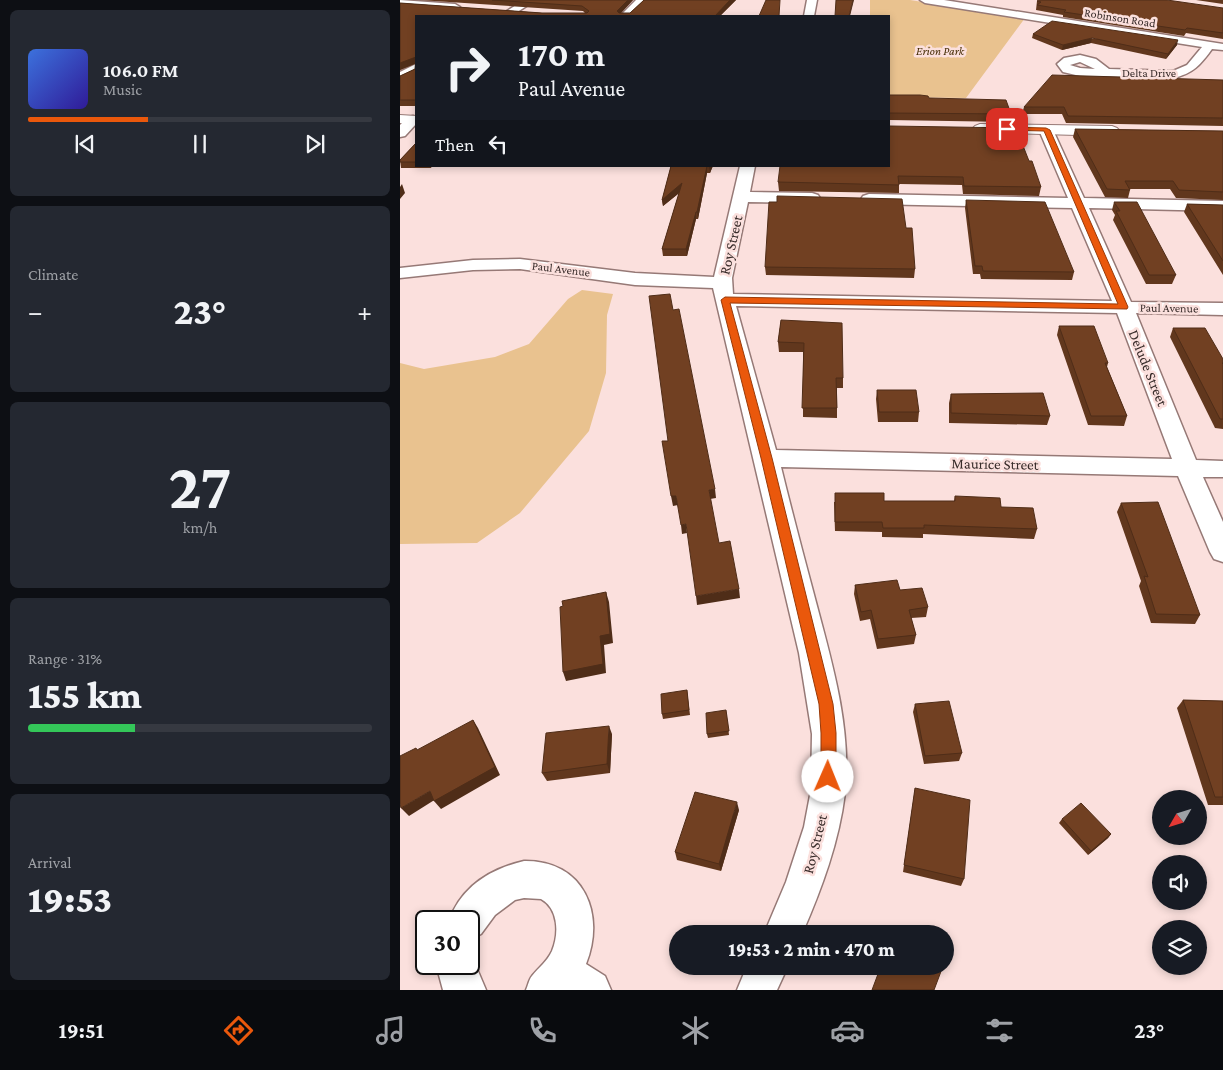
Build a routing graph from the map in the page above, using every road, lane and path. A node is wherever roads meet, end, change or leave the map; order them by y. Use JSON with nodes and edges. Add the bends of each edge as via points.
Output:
{"nodes":[{"id":1,"x":531,"y":0,"type":"edge"},
{"id":2,"x":642,"y":0,"type":"edge"},
{"id":3,"x":812,"y":0,"type":"edge"},
{"id":4,"x":925,"y":0,"type":"edge"},
{"id":5,"x":406,"y":3,"type":"edge"},
{"id":6,"x":1012,"y":4,"type":"dead end"},
{"id":7,"x":465,"y":8,"type":"edge"},
{"id":8,"x":493,"y":10,"type":"edge"},
{"id":9,"x":530,"y":12,"type":"edge"},
{"id":10,"x":1002,"y":12,"type":"junction"},
{"id":11,"x":508,"y":14,"type":"edge"},
{"id":12,"x":627,"y":15,"type":"edge"},
{"id":13,"x":809,"y":15,"type":"edge"},
{"id":14,"x":1209,"y":45,"type":"junction"},
{"id":15,"x":1223,"y":47,"type":"edge"},
{"id":16,"x":415,"y":69,"type":"edge"},
{"id":17,"x":1106,"y":73,"type":"dead end"},
{"id":18,"x":400,"y":77,"type":"edge"},
{"id":19,"x":410,"y":120,"type":"edge"},
{"id":20,"x":968,"y":128,"type":"edge"},
{"id":21,"x":1046,"y":130,"type":"junction"},
{"id":22,"x":1125,"y":131,"type":"edge"},
{"id":23,"x":400,"y":133,"type":"edge"},
{"id":24,"x":748,"y":167,"type":"edge"},
{"id":25,"x":742,"y":197,"type":"junction"},
{"id":26,"x":831,"y":198,"type":"edge"},
{"id":27,"x":851,"y":199,"type":"edge"},
{"id":28,"x":1079,"y":203,"type":"junction"},
{"id":29,"x":1223,"y":206,"type":"edge"},
{"id":30,"x":400,"y":273,"type":"edge"},
{"id":31,"x":724,"y":291,"type":"junction"},
{"id":32,"x":1124,"y":307,"type":"junction"},
{"id":33,"x":1223,"y":308,"type":"edge"},
{"id":34,"x":767,"y":458,"type":"junction"},
{"id":35,"x":1188,"y":468,"type":"junction"},
{"id":36,"x":1223,"y":469,"type":"edge"},
{"id":37,"x":1223,"y":552,"type":"edge"},
{"id":38,"x":476,"y":910,"type":"edge"},
{"id":39,"x":786,"y":925,"type":"edge"},
{"id":40,"x":458,"y":975,"type":"edge"},
{"id":41,"x":764,"y":975,"type":"edge"},
{"id":42,"x":566,"y":984,"type":"edge"},
{"id":43,"x":466,"y":990,"type":"edge"},
{"id":44,"x":757,"y":990,"type":"edge"}],
"edges":[{"from":1,"to":11,"type":"street"},
{"from":2,"to":12,"type":"street"},
{"from":3,"to":13,"type":"street"},
{"from":4,"to":10,"type":"street","name":"Robinson Road"},
{"from":5,"to":7,"type":"street"},
{"from":6,"to":10,"type":"street"},
{"from":8,"to":11,"type":"street"},
{"from":9,"to":11,"type":"street"},
{"from":10,"to":14,"type":"street","name":"Robinson Road"},
{"from":14,"to":15,"type":"street","name":"Robinson Road"},
{"from":14,"to":17,"type":"street","name":"Delta Drive","via":[[1190,69],[1182,73]]},
{"from":16,"to":18,"type":"street"},
{"from":19,"to":23,"type":"street"},
{"from":20,"to":21,"type":"street"},
{"from":21,"to":22,"type":"street"},
{"from":21,"to":28,"type":"street","name":"Delude Street"},
{"from":24,"to":25,"type":"street","name":"Roy Street"},
{"from":25,"to":26,"type":"street"},
{"from":25,"to":31,"type":"street","name":"Roy Street"},
{"from":27,"to":28,"type":"street"},
{"from":28,"to":29,"type":"street"},
{"from":28,"to":32,"type":"street","name":"Delude Street"},
{"from":30,"to":31,"type":"street","name":"Paul Avenue","via":[[473,265],[520,264]]},
{"from":31,"to":32,"type":"street","name":"Paul Avenue"},
{"from":31,"to":34,"type":"street","name":"Roy Street"},
{"from":32,"to":33,"type":"street","name":"Paul Avenue"},
{"from":32,"to":35,"type":"street","name":"Delude Street"},
{"from":34,"to":35,"type":"street","name":"Maurice Street"},
{"from":34,"to":39,"type":"street","name":"Roy Street","via":[[826,704],[829,733],[828,792],[820,829],[804,886]]},
{"from":35,"to":36,"type":"street","name":"Maurice Street"},
{"from":35,"to":37,"type":"street","name":"Delude Street"},
{"from":38,"to":42,"type":"street","via":[[500,888],[516,882],[548,882],[560,890],[570,902],[575,918],[576,935]]},
{"from":40,"to":43,"type":"street"},
{"from":41,"to":44,"type":"street"}]}
